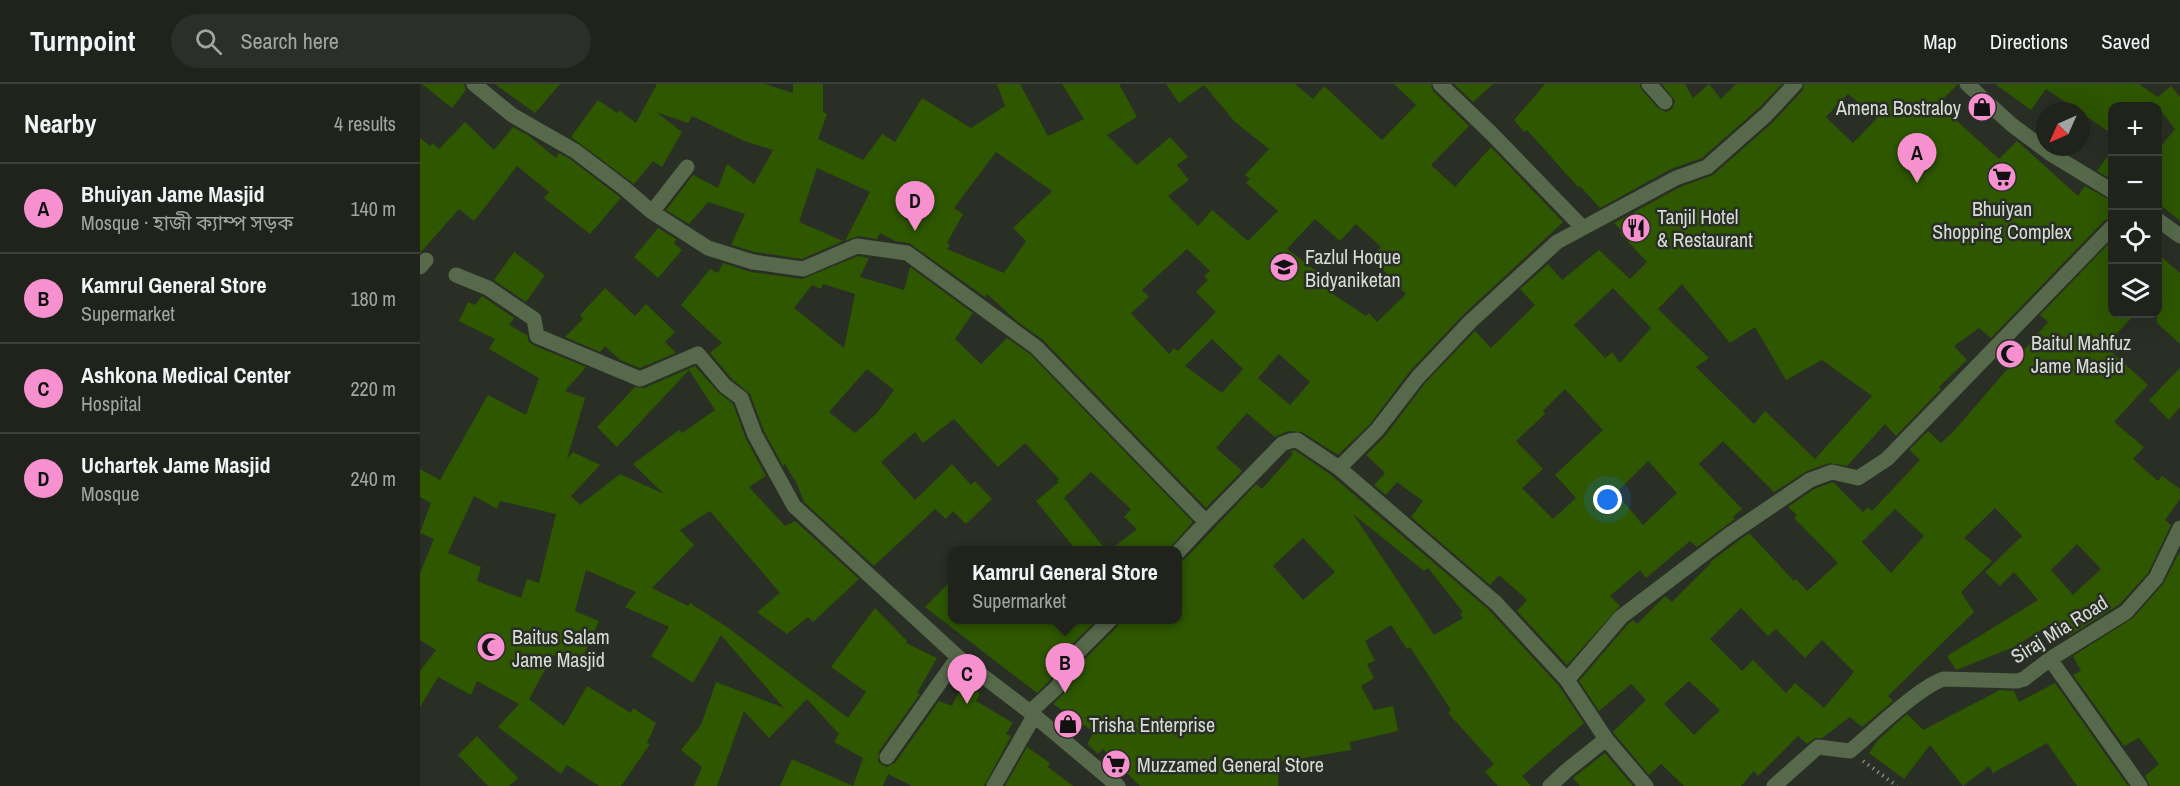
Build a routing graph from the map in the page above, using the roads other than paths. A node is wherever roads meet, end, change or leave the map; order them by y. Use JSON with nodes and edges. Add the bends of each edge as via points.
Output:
{"nodes":[{"id":1,"x":474,"y":84,"type":"edge"},
{"id":2,"x":1440,"y":84,"type":"edge"},
{"id":3,"x":1649,"y":84,"type":"edge"},
{"id":4,"x":1795,"y":84,"type":"edge"},
{"id":5,"x":1967,"y":84,"type":"edge"},
{"id":6,"x":1665,"y":102,"type":"dead end"},
{"id":7,"x":687,"y":167,"type":"dead end"},
{"id":8,"x":2108,"y":189,"type":"edge"},
{"id":9,"x":652,"y":212,"type":"junction"},
{"id":10,"x":2162,"y":223,"type":"edge"},
{"id":11,"x":1583,"y":228,"type":"junction"},
{"id":12,"x":2108,"y":231,"type":"edge"},
{"id":13,"x":2180,"y":236,"type":"edge"},
{"id":14,"x":456,"y":275,"type":"dead end"},
{"id":15,"x":1339,"y":468,"type":"junction"},
{"id":16,"x":1206,"y":522,"type":"junction"},
{"id":17,"x":2180,"y":528,"type":"edge"},
{"id":18,"x":1182,"y":548,"type":"edge"},
{"id":19,"x":1106,"y":624,"type":"edge"},
{"id":20,"x":958,"y":657,"type":"junction"},
{"id":21,"x":2050,"y":659,"type":"junction"},
{"id":22,"x":1567,"y":680,"type":"junction"},
{"id":23,"x":1032,"y":714,"type":"junction"},
{"id":24,"x":1606,"y":739,"type":"junction"},
{"id":25,"x":887,"y":757,"type":"dead end"},
{"id":26,"x":994,"y":786,"type":"edge"},
{"id":27,"x":1118,"y":786,"type":"edge"},
{"id":28,"x":1550,"y":786,"type":"edge"},
{"id":29,"x":1646,"y":786,"type":"edge"},
{"id":30,"x":1774,"y":786,"type":"edge"},
{"id":31,"x":2140,"y":786,"type":"edge"}],
"edges":[{"from":1,"to":9,"type":"street","via":[[512,115],[575,152]]},
{"from":2,"to":11,"type":"street"},
{"from":3,"to":6,"type":"street"},
{"from":4,"to":11,"type":"street","via":[[1707,167],[1676,178]]},
{"from":5,"to":8,"type":"street","via":[[2051,154]]},
{"from":7,"to":9,"type":"street"},
{"from":9,"to":16,"type":"street","via":[[708,248],[753,262],[803,269],[857,246],[907,253],[1036,347]]},
{"from":10,"to":13,"type":"street"},
{"from":11,"to":15,"type":"street","via":[[1557,242],[1470,322]]},
{"from":12,"to":22,"type":"street","via":[[1887,459],[1858,478],[1832,472],[1810,480],[1729,535],[1621,617]]},
{"from":14,"to":20,"type":"street","via":[[488,288],[534,319],[537,336],[640,379],[698,354],[725,386],[741,398],[755,435],[794,506]]},
{"from":15,"to":16,"type":"street","via":[[1297,440],[1282,444]]},
{"from":15,"to":22,"type":"street","via":[[1496,603]]},
{"from":16,"to":18,"type":"street"},
{"from":17,"to":21,"type":"street","name":"Siraj Mia Road","via":[[2156,578],[2126,612]]},
{"from":19,"to":23,"type":"street","via":[[1063,667],[1060,683]]},
{"from":20,"to":23,"type":"street"},
{"from":20,"to":25,"type":"street"},
{"from":21,"to":30,"type":"street","name":"Siraj Mia Road","via":[[2017,681],[1937,681],[1850,751],[1818,747]]},
{"from":21,"to":31,"type":"street"},
{"from":22,"to":24,"type":"street"},
{"from":23,"to":26,"type":"street"},
{"from":23,"to":27,"type":"street"},
{"from":24,"to":28,"type":"street"},
{"from":24,"to":29,"type":"street"}]}
